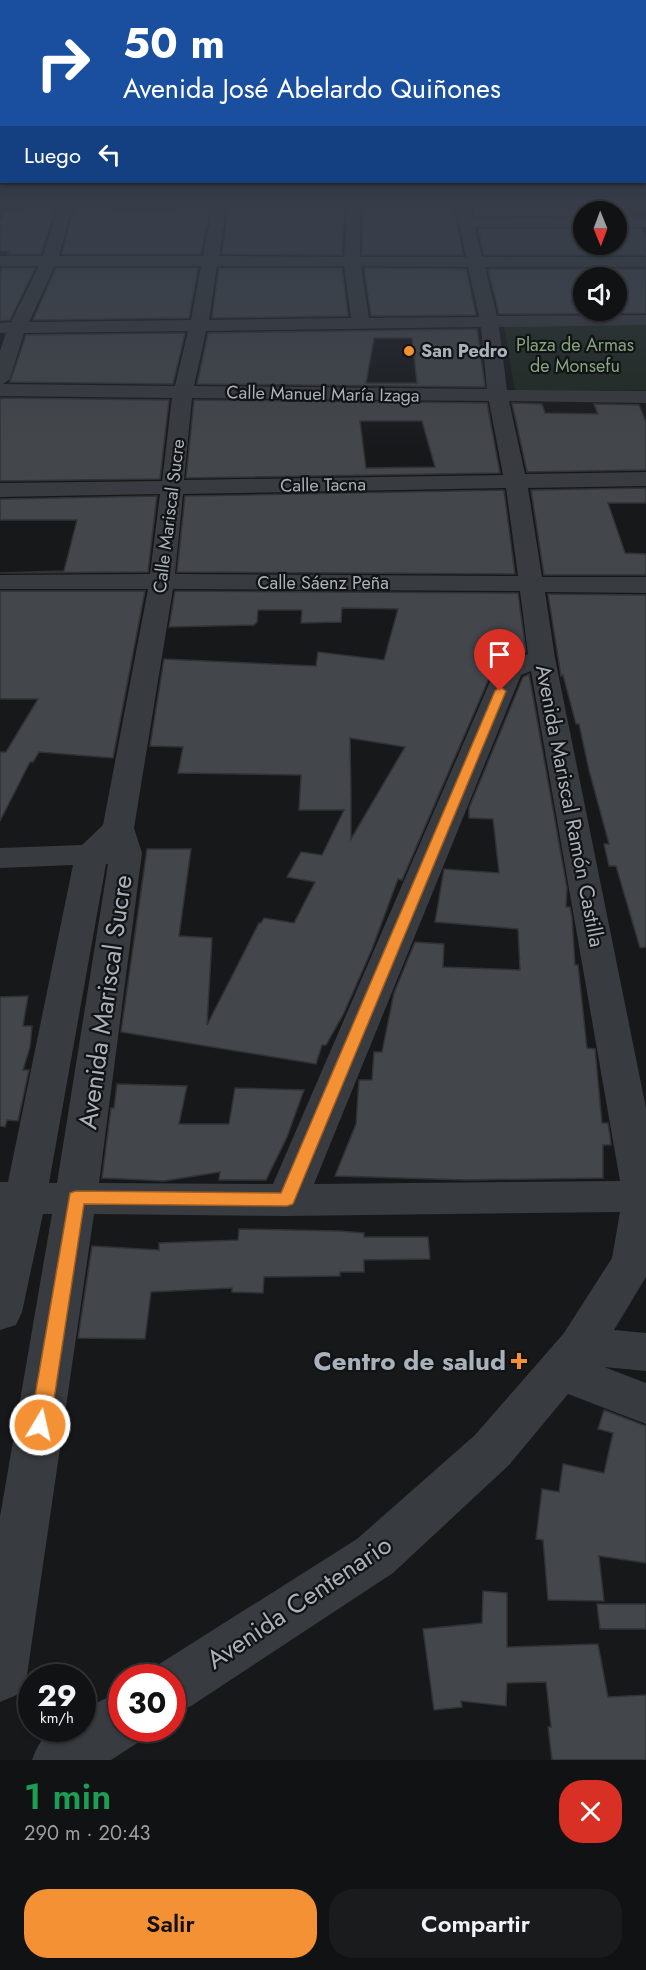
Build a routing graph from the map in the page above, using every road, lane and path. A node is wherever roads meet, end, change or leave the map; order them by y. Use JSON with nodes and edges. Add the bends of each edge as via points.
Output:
{"nodes":[{"id":1,"x":34,"y":286,"type":"edge"},
{"id":2,"x":206,"y":286,"type":"edge"},
{"id":3,"x":356,"y":286,"type":"edge"},
{"id":4,"x":481,"y":286,"type":"edge"},
{"id":5,"x":489,"y":320,"type":"junction"},
{"id":6,"x":646,"y":320,"type":"edge"},
{"id":7,"x":361,"y":323,"type":"junction"},
{"id":8,"x":199,"y":324,"type":"junction"},
{"id":9,"x":9,"y":328,"type":"edge"},
{"id":10,"x":0,"y":379,"type":"edge"},
{"id":11,"x":0,"y":390,"type":"edge"},
{"id":12,"x":183,"y":392,"type":"junction"},
{"id":13,"x":498,"y":397,"type":"junction"},
{"id":14,"x":646,"y":397,"type":"edge"},
{"id":15,"x":646,"y":479,"type":"edge"},
{"id":16,"x":516,"y":482,"type":"junction"},
{"id":17,"x":173,"y":487,"type":"junction"},
{"id":18,"x":0,"y":490,"type":"edge"},
{"id":19,"x":162,"y":581,"type":"junction"},
{"id":20,"x":0,"y":582,"type":"edge"},
{"id":21,"x":532,"y":584,"type":"junction"},
{"id":22,"x":646,"y":585,"type":"edge"},
{"id":23,"x":542,"y":658,"type":"junction"},
{"id":24,"x":112,"y":845,"type":"junction"},
{"id":25,"x":0,"y":858,"type":"edge"},
{"id":26,"x":645,"y":1196,"type":"edge"},
{"id":27,"x":13,"y":1197,"type":"edge"},
{"id":28,"x":76,"y":1197,"type":"junction"},
{"id":29,"x":287,"y":1200,"type":"junction"},
{"id":30,"x":0,"y":1312,"type":"edge"},
{"id":31,"x":646,"y":1352,"type":"edge"},
{"id":32,"x":570,"y":1358,"type":"junction"},
{"id":33,"x":646,"y":1404,"type":"edge"},
{"id":34,"x":0,"y":1676,"type":"edge"},
{"id":35,"x":186,"y":1678,"type":"edge"},
{"id":36,"x":108,"y":1729,"type":"edge"},
{"id":37,"x":60,"y":1760,"type":"edge"}],
"edges":[{"from":1,"to":9,"type":"street"},
{"from":2,"to":8,"type":"street","name":"Calle Mariscal Sucre"},
{"from":3,"to":7,"type":"street"},
{"from":4,"to":5,"type":"street","name":"Avenida Mariscal Ramón Castilla"},
{"from":5,"to":6,"type":"street"},
{"from":5,"to":7,"type":"street"},
{"from":5,"to":13,"type":"street","name":"Avenida Mariscal Ramón Castilla"},
{"from":7,"to":8,"type":"street"},
{"from":8,"to":9,"type":"street"},
{"from":8,"to":12,"type":"street","name":"Calle Mariscal Sucre"},
{"from":9,"to":10,"type":"street"},
{"from":11,"to":12,"type":"street","name":"Calle Manuel María Izaga"},
{"from":12,"to":13,"type":"street","name":"Calle Manuel María Izaga"},
{"from":12,"to":17,"type":"street","name":"Calle Mariscal Sucre"},
{"from":13,"to":14,"type":"street","name":"Calle Manuel María Izaga"},
{"from":13,"to":16,"type":"street","name":"Avenida Mariscal Ramón Castilla"},
{"from":15,"to":16,"type":"street","name":"Calle Tacna"},
{"from":16,"to":17,"type":"street","name":"Calle Tacna"},
{"from":16,"to":21,"type":"street","name":"Avenida Mariscal Ramón Castilla"},
{"from":17,"to":18,"type":"street","name":"Calle Tacna"},
{"from":17,"to":19,"type":"street","name":"Calle Mariscal Sucre"},
{"from":19,"to":20,"type":"street","name":"Calle Sáenz Peña"},
{"from":19,"to":21,"type":"street","name":"Calle Sáenz Peña"},
{"from":19,"to":24,"type":"street","name":"Calle Mariscal Sucre"},
{"from":21,"to":22,"type":"street","name":"Calle Sáenz Peña"},
{"from":21,"to":23,"type":"street","name":"Avenida Mariscal Ramón Castilla"},
{"from":23,"to":26,"type":"street","name":"Avenida Mariscal Ramón Castilla"},
{"from":23,"to":29,"type":"street","via":[[509,670]]},
{"from":24,"to":25,"type":"street"},
{"from":24,"to":27,"type":"street","name":"Avenida Mariscal Sucre"},
{"from":24,"to":28,"type":"street","name":"Avenida Mariscal Sucre"},
{"from":26,"to":29,"type":"street"},
{"from":26,"to":32,"type":"street","name":"Avenida Centenario","via":[[633,1261]]},
{"from":27,"to":28,"type":"street"},
{"from":27,"to":30,"type":"street","name":"Avenida Mariscal Sucre"},
{"from":28,"to":29,"type":"street"},
{"from":28,"to":34,"type":"street","name":"Avenida Mariscal Sucre"},
{"from":31,"to":32,"type":"street"},
{"from":32,"to":33,"type":"street"},
{"from":32,"to":35,"type":"street","name":"Avenida Centenario","via":[[492,1450],[375,1556]]},
{"from":36,"to":37,"type":"street"}]}
